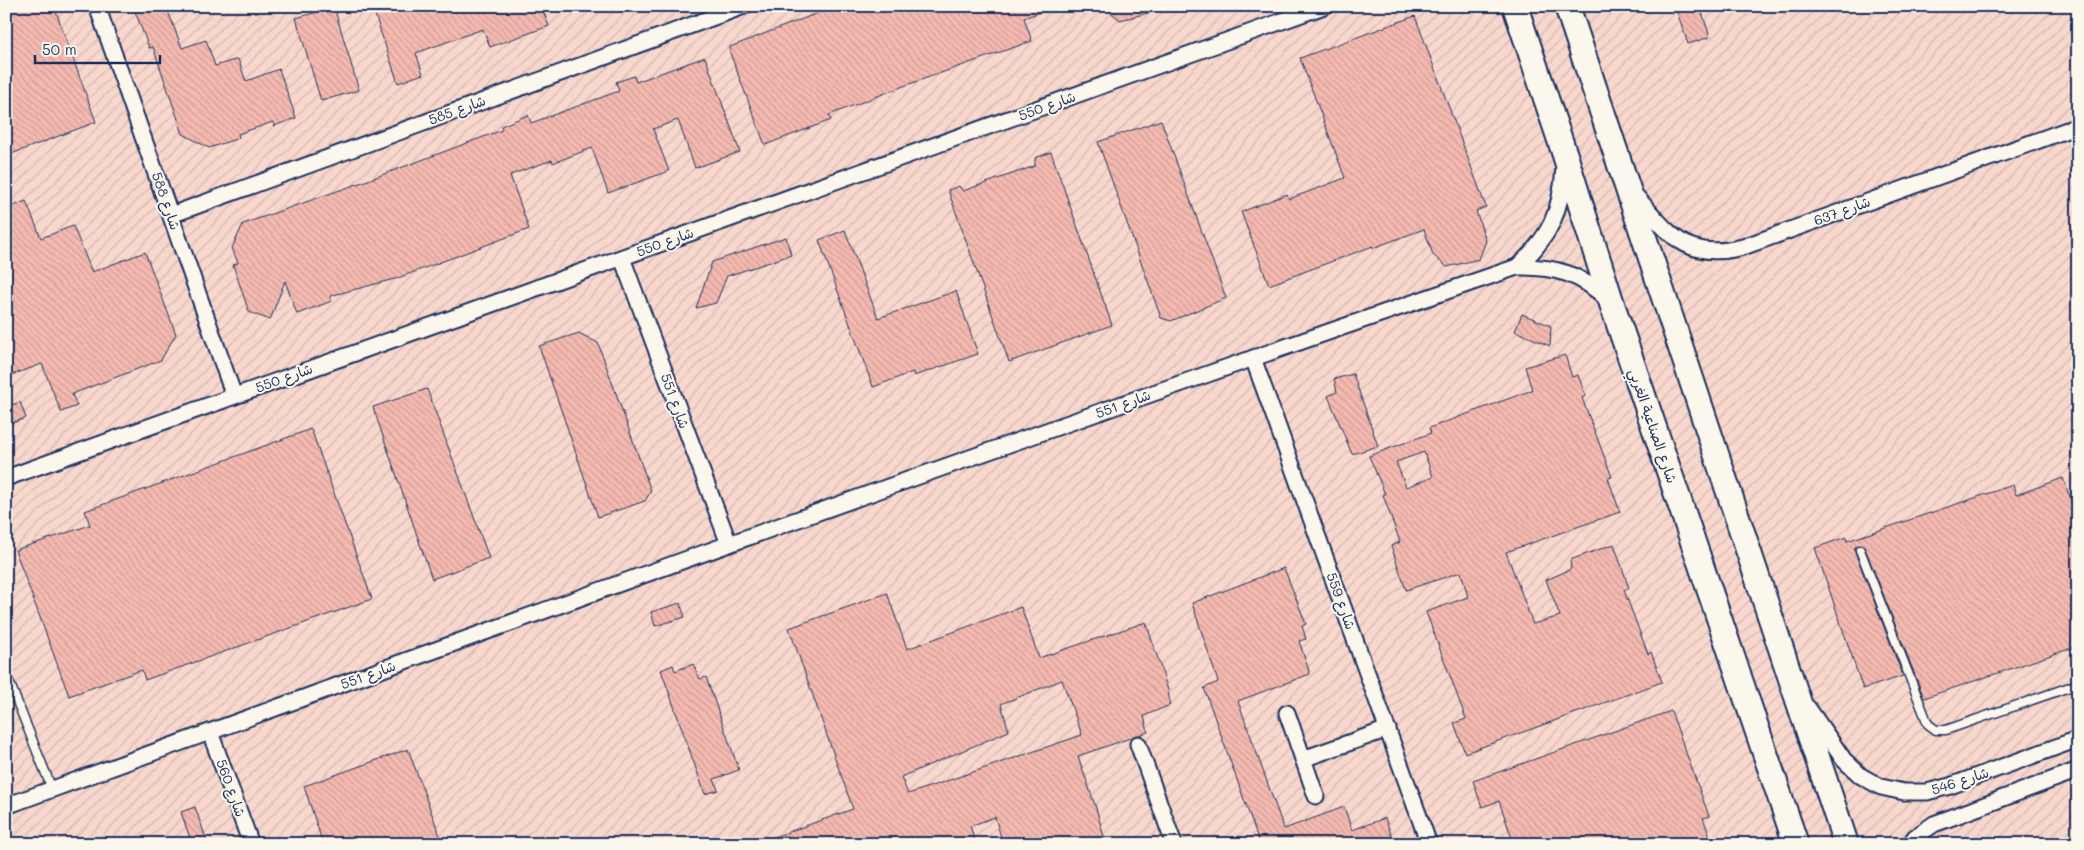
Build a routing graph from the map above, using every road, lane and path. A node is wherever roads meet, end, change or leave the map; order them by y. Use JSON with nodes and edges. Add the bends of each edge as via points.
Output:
{"nodes":[{"id":1,"x":96,"y":6,"type":"edge"},
{"id":2,"x":744,"y":6,"type":"edge"},
{"id":3,"x":1324,"y":6,"type":"edge"},
{"id":4,"x":1567,"y":6,"type":"edge"},
{"id":5,"x":1515,"y":7,"type":"edge"},
{"id":6,"x":1303,"y":10,"type":"edge"},
{"id":7,"x":2078,"y":126,"type":"edge"},
{"id":8,"x":1565,"y":155,"type":"junction"},
{"id":9,"x":1626,"y":184,"type":"junction"},
{"id":10,"x":171,"y":215,"type":"junction"},
{"id":11,"x":622,"y":258,"type":"junction"},
{"id":12,"x":1517,"y":267,"type":"junction"},
{"id":13,"x":1612,"y":304,"type":"junction"},
{"id":14,"x":1253,"y":358,"type":"junction"},
{"id":15,"x":234,"y":396,"type":"junction"},
{"id":16,"x":6,"y":478,"type":"edge"},
{"id":17,"x":729,"y":544,"type":"junction"},
{"id":18,"x":1860,"y":550,"type":"dead end"},
{"id":19,"x":6,"y":674,"type":"edge"},
{"id":20,"x":2078,"y":684,"type":"edge"},
{"id":21,"x":1794,"y":688,"type":"junction"},
{"id":22,"x":1287,"y":712,"type":"dead end"},
{"id":23,"x":1388,"y":730,"type":"junction"},
{"id":24,"x":210,"y":732,"type":"junction"},
{"id":25,"x":2078,"y":739,"type":"edge"},
{"id":26,"x":1138,"y":744,"type":"dead end"},
{"id":27,"x":1303,"y":759,"type":"junction"},
{"id":28,"x":2078,"y":770,"type":"edge"},
{"id":29,"x":52,"y":789,"type":"junction"},
{"id":30,"x":1316,"y":796,"type":"dead end"},
{"id":31,"x":6,"y":806,"type":"edge"},
{"id":32,"x":251,"y":844,"type":"edge"},
{"id":33,"x":1174,"y":844,"type":"edge"},
{"id":34,"x":1429,"y":844,"type":"edge"},
{"id":35,"x":1796,"y":844,"type":"edge"},
{"id":36,"x":1846,"y":844,"type":"edge"},
{"id":37,"x":1910,"y":844,"type":"edge"}],
"edges":[{"from":1,"to":10,"type":"street","name":"شارع 588"},
{"from":2,"to":10,"type":"street","name":"شارع 585"},
{"from":3,"to":6,"type":"street","name":"شارع 550"},
{"from":4,"to":9,"type":"main road"},
{"from":5,"to":8,"type":"main road","name":"شارع الصناعية الغربي"},
{"from":6,"to":11,"type":"street","name":"شارع 550"},
{"from":7,"to":9,"type":"street","name":"شارع 637","via":[[1724,252],[1703,251],[1684,244],[1668,232]]},
{"from":8,"to":12,"type":"street","name":"شارع 551","via":[[1560,205],[1536,250]]},
{"from":8,"to":13,"type":"main road","name":"شارع الصناعية الغربي"},
{"from":9,"to":21,"type":"main road"},
{"from":10,"to":15,"type":"street","name":"شارع 588"},
{"from":11,"to":15,"type":"street","name":"شارع 550"},
{"from":11,"to":17,"type":"street","name":"شارع 551"},
{"from":12,"to":13,"type":"street","name":"شارع 551","via":[[1559,270],[1579,278]]},
{"from":12,"to":14,"type":"street","name":"شارع 551"},
{"from":13,"to":35,"type":"main road","name":"شارع الصناعية الغربي"},
{"from":14,"to":17,"type":"street","name":"شارع 551"},
{"from":14,"to":23,"type":"street","name":"شارع 559"},
{"from":15,"to":16,"type":"street","name":"شارع 550"},
{"from":17,"to":24,"type":"street","name":"شارع 551"},
{"from":18,"to":20,"type":"lane","via":[[1928,724],[1936,730],[1946,730]]},
{"from":19,"to":29,"type":"lane"},
{"from":21,"to":25,"type":"street","name":"شارع 546","via":[[1844,760],[1861,776],[1881,787],[1904,792],[1927,792],[1950,786]]},
{"from":21,"to":36,"type":"main road"},
{"from":22,"to":27,"type":"street"},
{"from":23,"to":27,"type":"street"},
{"from":23,"to":34,"type":"street","name":"شارع 559"},
{"from":24,"to":29,"type":"street","name":"شارع 551"},
{"from":24,"to":32,"type":"street","name":"شارع 560"},
{"from":26,"to":33,"type":"street"},
{"from":27,"to":30,"type":"street"},
{"from":28,"to":37,"type":"street","name":"شارع 546","via":[[1934,824]]},
{"from":29,"to":31,"type":"street","name":"شارع 551"}]}
